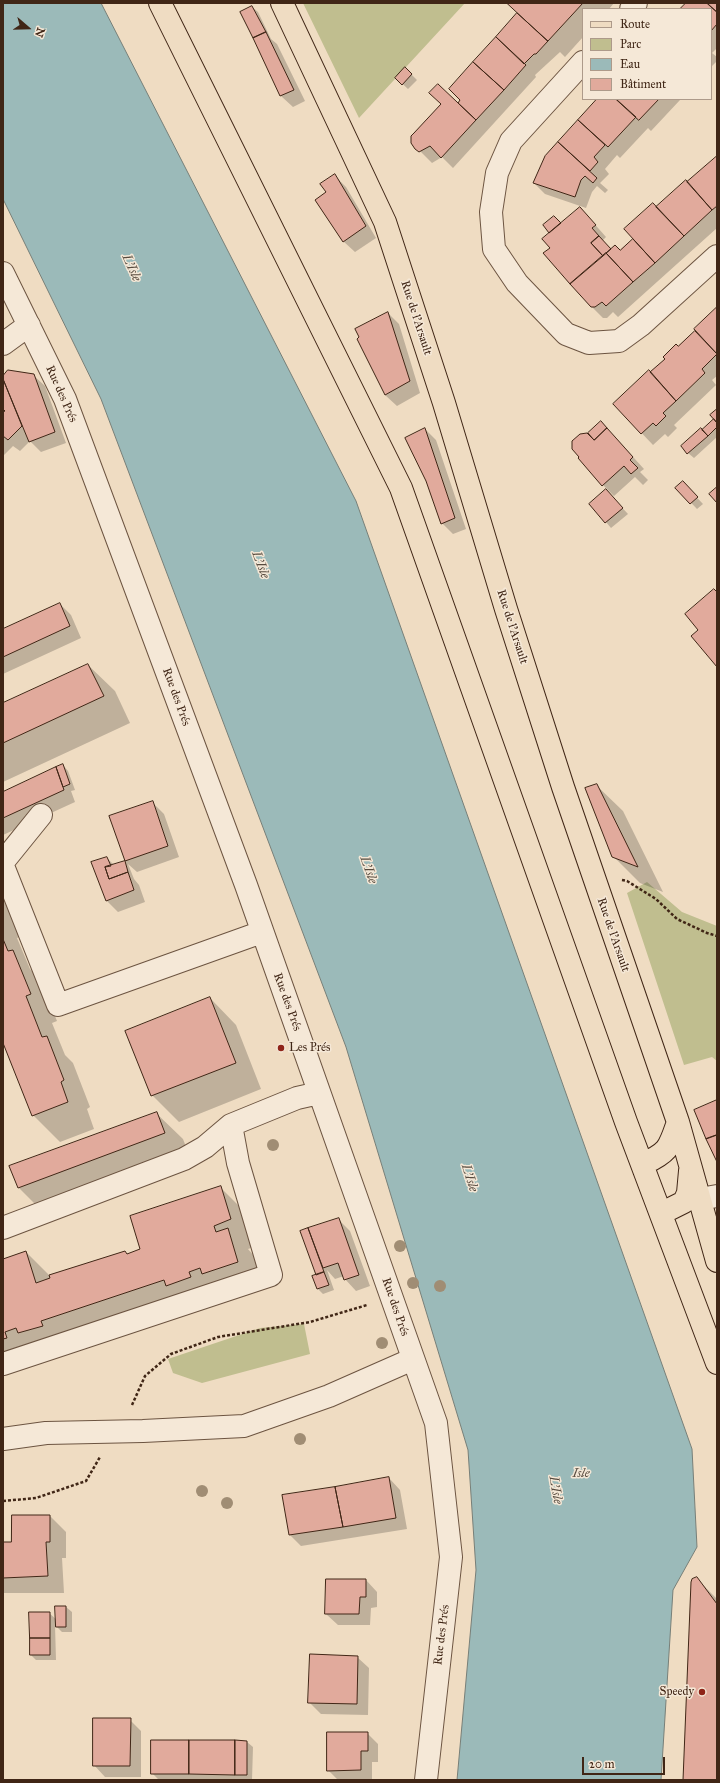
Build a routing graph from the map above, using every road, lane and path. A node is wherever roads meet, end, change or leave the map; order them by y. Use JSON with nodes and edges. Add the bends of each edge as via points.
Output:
{"nodes":[{"id":1,"x":160,"y":3,"type":"edge"},
{"id":2,"x":282,"y":3,"type":"edge"},
{"id":3,"x":582,"y":63,"type":"edge"},
{"id":4,"x":717,"y":256,"type":"edge"},
{"id":5,"x":3,"y":274,"type":"edge"},
{"id":6,"x":29,"y":325,"type":"junction"},
{"id":7,"x":3,"y":344,"type":"edge"},
{"id":8,"x":41,"y":815,"type":"dead end"},
{"id":9,"x":3,"y":862,"type":"edge"},
{"id":10,"x":3,"y":866,"type":"edge"},
{"id":11,"x":592,"y":873,"type":"junction"},
{"id":12,"x":262,"y":932,"type":"junction"},
{"id":13,"x":717,"y":936,"type":"edge"},
{"id":14,"x":319,"y":1093,"type":"junction"},
{"id":15,"x":678,"y":1122,"type":"junction"},
{"id":16,"x":231,"y":1125,"type":"junction"},
{"id":17,"x":643,"y":1164,"type":"junction"},
{"id":18,"x":691,"y":1164,"type":"junction"},
{"id":19,"x":709,"y":1197,"type":"edge"},
{"id":20,"x":662,"y":1213,"type":"junction"},
{"id":21,"x":3,"y":1228,"type":"edge"},
{"id":22,"x":717,"y":1261,"type":"edge"},
{"id":23,"x":370,"y":1304,"type":"dead end"},
{"id":24,"x":413,"y":1359,"type":"junction"},
{"id":25,"x":717,"y":1363,"type":"edge"},
{"id":26,"x":3,"y":1364,"type":"edge"},
{"id":27,"x":115,"y":1432,"type":"junction"},
{"id":28,"x":3,"y":1439,"type":"edge"},
{"id":29,"x":3,"y":1501,"type":"edge"},
{"id":30,"x":426,"y":1780,"type":"edge"}],
"edges":[{"from":1,"to":17,"type":"main road","via":[[401,488]]},
{"from":2,"to":11,"type":"main road","name":"Rue de l'Arsault","via":[[385,222]]},
{"from":3,"to":4,"type":"street","via":[[511,141],[497,173],[491,212],[494,249],[517,283],[566,334],[589,343],[619,341],[641,325]]},
{"from":5,"to":6,"type":"street","name":"Rue des Prés"},
{"from":6,"to":7,"type":"street"},
{"from":6,"to":12,"type":"street","name":"Rue des Prés","via":[[65,399]]},
{"from":8,"to":9,"type":"street"},
{"from":10,"to":12,"type":"street","via":[[58,1005]]},
{"from":11,"to":13,"type":"path","via":[[627,882],[656,899],[677,919]]},
{"from":11,"to":15,"type":"main road","name":"Rue de l'Arsault"},
{"from":12,"to":14,"type":"street","name":"Rue des Prés"},
{"from":14,"to":16,"type":"street","via":[[298,1098]]},
{"from":14,"to":24,"type":"street","name":"Rue des Prés"},
{"from":15,"to":17,"type":"main road","via":[[671,1142],[662,1155]]},
{"from":15,"to":18,"type":"main road","name":"Rue de l'Arsault"},
{"from":16,"to":21,"type":"street","via":[[205,1147],[184,1159]]},
{"from":16,"to":26,"type":"street","via":[[238,1164],[271,1275]]},
{"from":17,"to":20,"type":"main road"},
{"from":18,"to":19,"type":"main road","name":"Rue de l'Arsault"},
{"from":18,"to":20,"type":"main road","via":[[688,1193],[684,1202]]},
{"from":19,"to":22,"type":"main road","name":"Rue de l'Arsault"},
{"from":20,"to":25,"type":"main road"},
{"from":23,"to":27,"type":"path","via":[[310,1322],[218,1337],[171,1354],[145,1376],[131,1408]]},
{"from":24,"to":27,"type":"street","via":[[330,1396],[244,1426]]},
{"from":24,"to":30,"type":"street","name":"Rue des Prés","via":[[436,1423],[451,1557]]},
{"from":27,"to":28,"type":"street","via":[[46,1433]]},
{"from":27,"to":29,"type":"path","via":[[86,1481],[36,1498]]}]}
